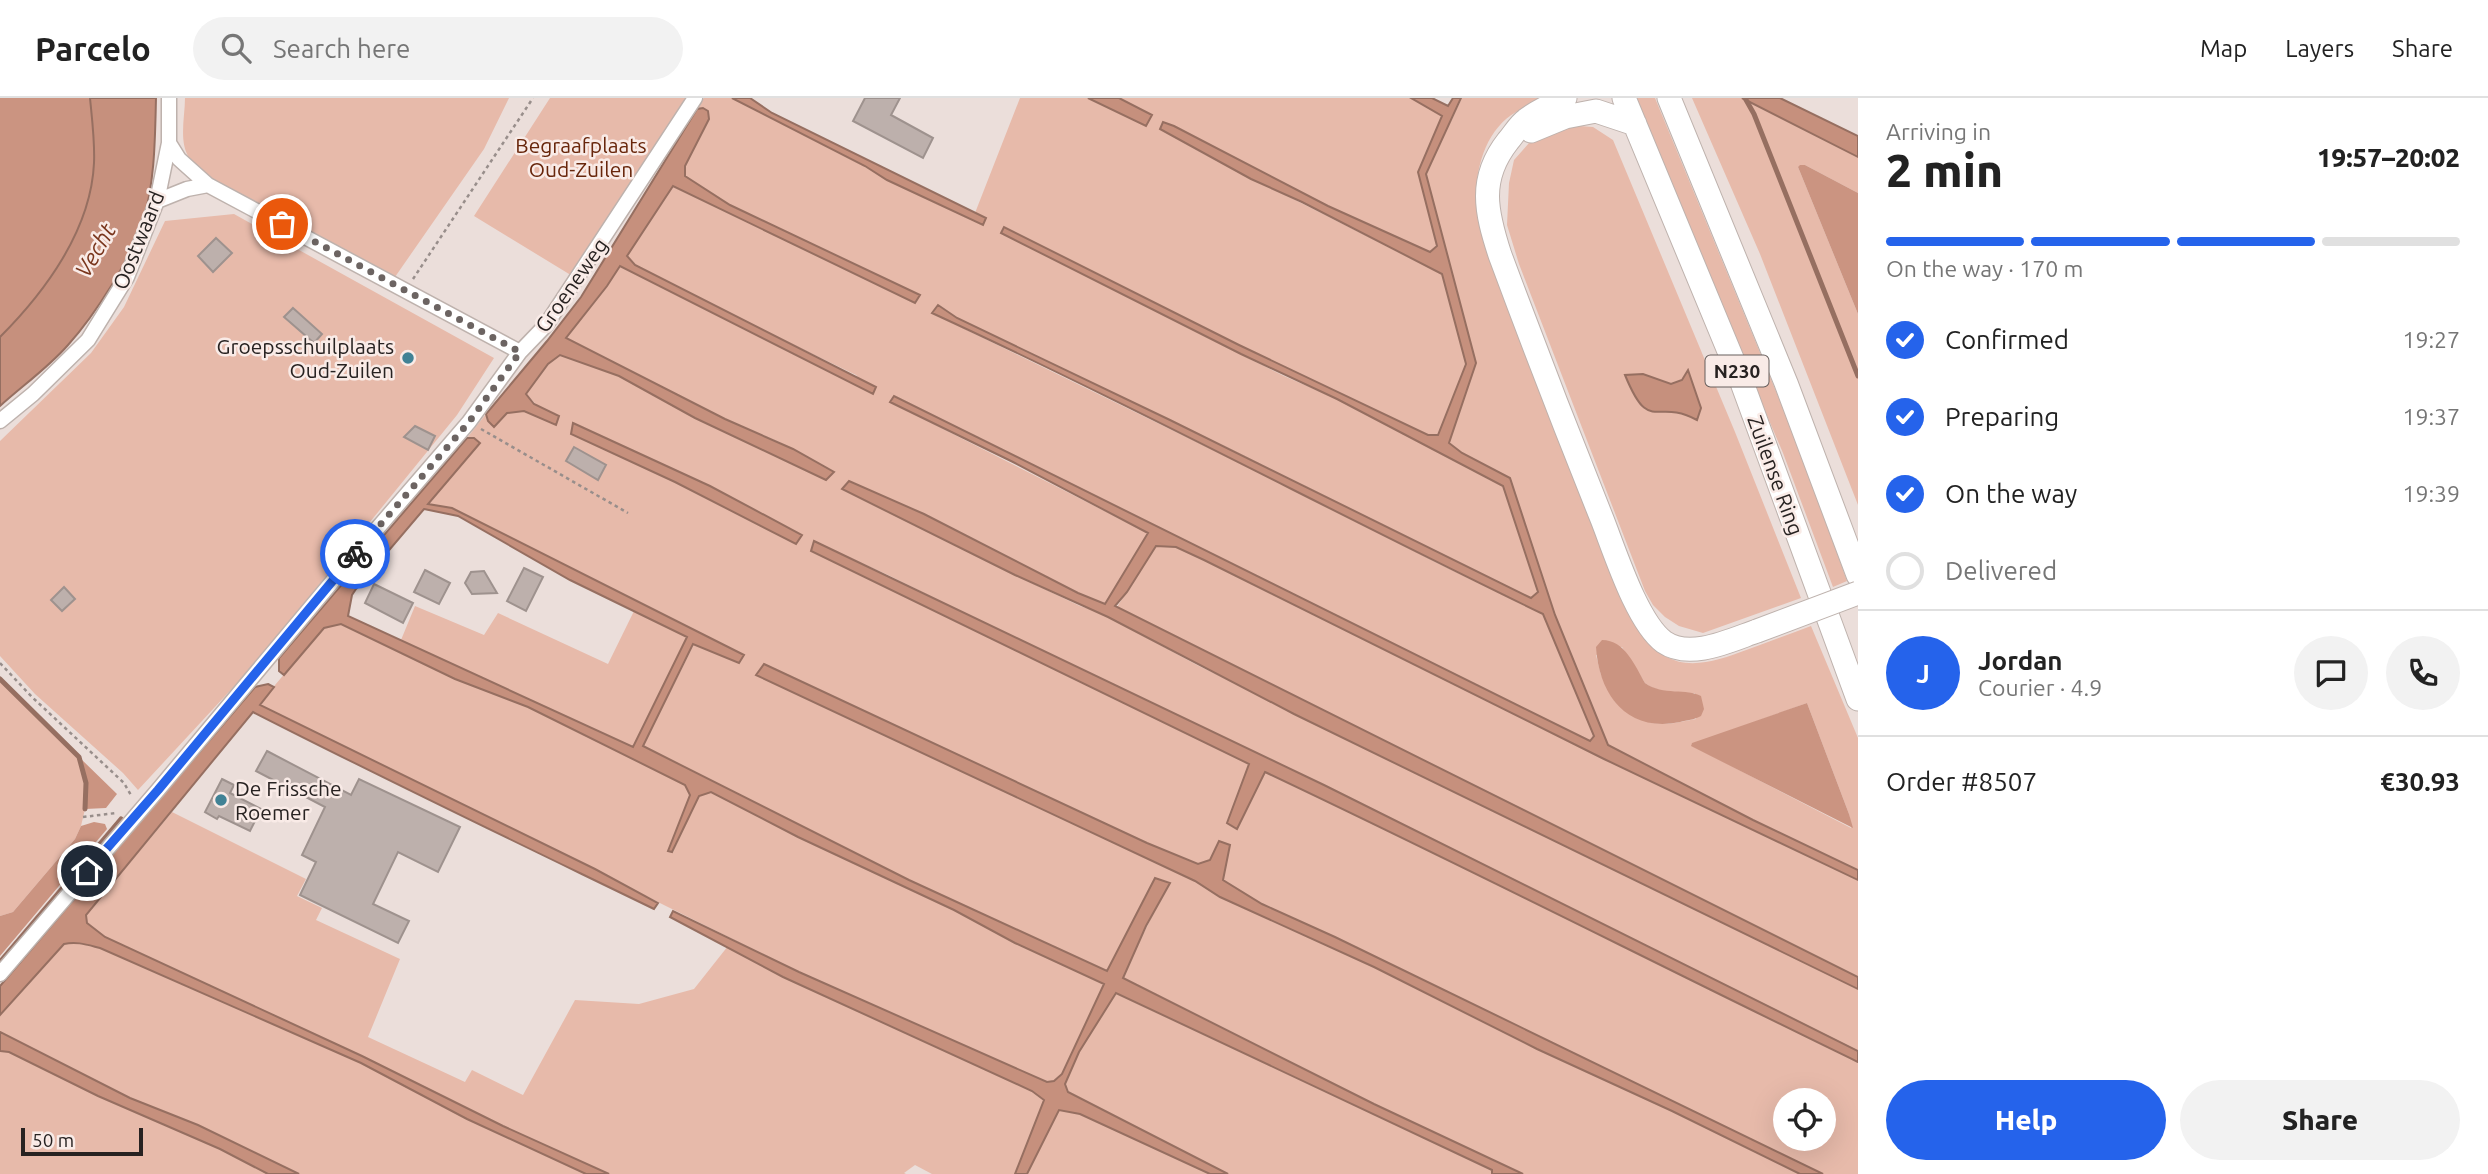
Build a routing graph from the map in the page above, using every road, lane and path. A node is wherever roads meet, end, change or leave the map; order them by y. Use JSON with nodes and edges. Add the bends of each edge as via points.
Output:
{"nodes":[{"id":1,"x":169,"y":98,"type":"edge"},
{"id":2,"x":533,"y":98,"type":"edge"},
{"id":3,"x":695,"y":98,"type":"edge"},
{"id":4,"x":1564,"y":98,"type":"edge"},
{"id":5,"x":1624,"y":98,"type":"edge"},
{"id":6,"x":1669,"y":98,"type":"edge"},
{"id":7,"x":1635,"y":124,"type":"junction"},
{"id":8,"x":169,"y":143,"type":"junction"},
{"id":9,"x":1507,"y":143,"type":"junction"},
{"id":10,"x":208,"y":185,"type":"junction"},
{"id":11,"x":158,"y":201,"type":"junction"},
{"id":12,"x":405,"y":290,"type":"junction"},
{"id":13,"x":520,"y":352,"type":"junction"},
{"id":14,"x":0,"y":421,"type":"edge"},
{"id":15,"x":469,"y":422,"type":"junction"},
{"id":16,"x":628,"y":513,"type":"dead end"},
{"id":17,"x":1858,"y":575,"type":"edge"},
{"id":18,"x":1858,"y":593,"type":"edge"},
{"id":19,"x":0,"y":663,"type":"edge"},
{"id":20,"x":1858,"y":699,"type":"edge"},
{"id":21,"x":139,"y":810,"type":"junction"},
{"id":22,"x":83,"y":817,"type":"dead end"},
{"id":23,"x":0,"y":974,"type":"edge"}],
"edges":[{"from":1,"to":8,"type":"street","name":"Oostwaard"},
{"from":2,"to":12,"type":"path"},
{"from":3,"to":13,"type":"street","name":"Groeneweg","via":[[568,294]]},
{"from":4,"to":9,"type":"main road","via":[[1525,120]]},
{"from":5,"to":7,"type":"main road","name":"Zuilense Ring","number":"N230"},
{"from":6,"to":17,"type":"main road","name":"Zuilense Ring","number":"N230","via":[[1798,413]]},
{"from":7,"to":9,"type":"main road","via":[[1606,113],[1584,112]]},
{"from":7,"to":20,"type":"main road","name":"Zuilense Ring","number":"N230","via":[[1741,380]]},
{"from":8,"to":10,"type":"street","via":[[179,159]]},
{"from":8,"to":11,"type":"street","name":"Oostwaard"},
{"from":9,"to":18,"type":"main road","bridge":true,"via":[[1489,180],[1493,233],[1559,414],[1653,632],[1676,648],[1692,649]]},
{"from":10,"to":11,"type":"street"},
{"from":10,"to":12,"type":"street"},
{"from":11,"to":14,"type":"street","name":"Oostwaard","via":[[127,276],[88,340]]},
{"from":12,"to":13,"type":"street"},
{"from":13,"to":15,"type":"street","name":"Groeneweg"},
{"from":15,"to":16,"type":"path"},
{"from":15,"to":21,"type":"street","name":"Groeneweg"},
{"from":19,"to":21,"type":"path","via":[[124,782]]},
{"from":21,"to":22,"type":"path"},
{"from":21,"to":23,"type":"street","name":"Groeneweg"}]}
